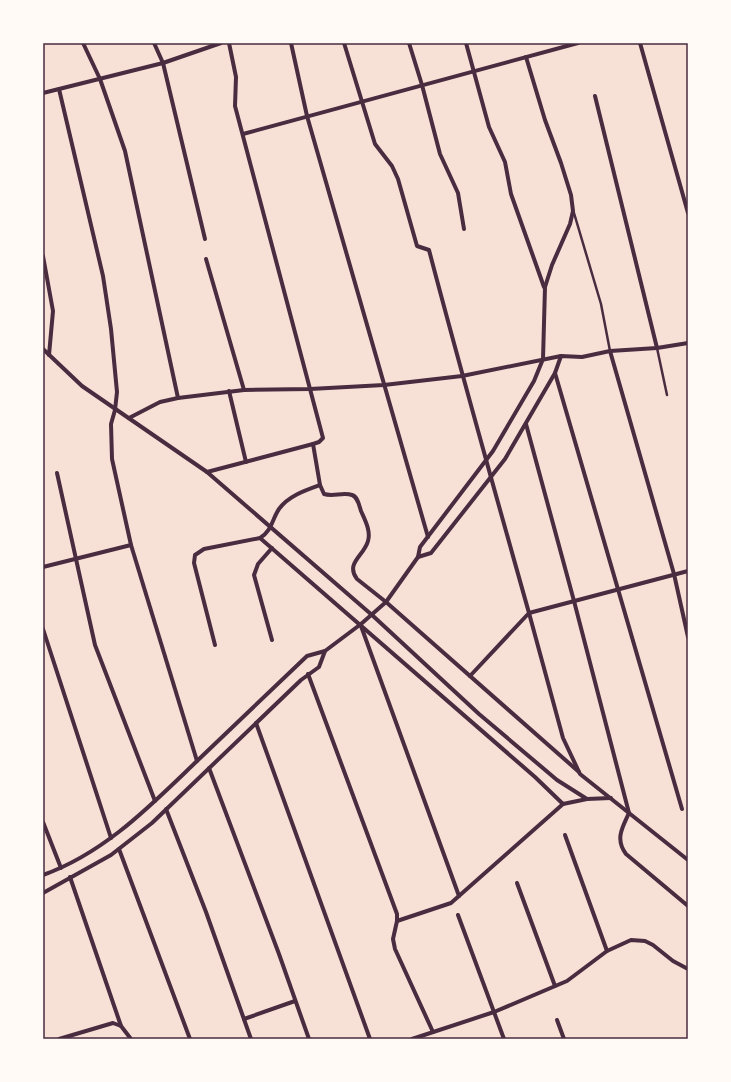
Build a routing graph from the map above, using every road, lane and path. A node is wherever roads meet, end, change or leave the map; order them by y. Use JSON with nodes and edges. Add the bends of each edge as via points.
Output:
{"nodes":[{"id":1,"x":82,"y":43,"type":"edge"},
{"id":2,"x":154,"y":43,"type":"edge"},
{"id":3,"x":221,"y":43,"type":"edge"},
{"id":4,"x":229,"y":43,"type":"edge"},
{"id":5,"x":291,"y":43,"type":"edge"},
{"id":6,"x":344,"y":43,"type":"edge"},
{"id":7,"x":409,"y":43,"type":"edge"},
{"id":8,"x":466,"y":43,"type":"edge"},
{"id":9,"x":578,"y":43,"type":"edge"},
{"id":10,"x":640,"y":43,"type":"edge"},
{"id":11,"x":526,"y":57,"type":"junction"},
{"id":12,"x":163,"y":63,"type":"junction"},
{"id":13,"x":474,"y":71,"type":"junction"},
{"id":14,"x":100,"y":79,"type":"junction"},
{"id":15,"x":422,"y":85,"type":"junction"},
{"id":16,"x":59,"y":89,"type":"junction"},
{"id":17,"x":43,"y":93,"type":"edge"},
{"id":18,"x":595,"y":96,"type":"dead end"},
{"id":19,"x":362,"y":102,"type":"junction"},
{"id":20,"x":307,"y":116,"type":"junction"},
{"id":21,"x":242,"y":134,"type":"junction"},
{"id":22,"x":573,"y":210,"type":"junction"},
{"id":23,"x":688,"y":213,"type":"edge"},
{"id":24,"x":464,"y":229,"type":"dead end"},
{"id":25,"x":205,"y":239,"type":"dead end"},
{"id":26,"x":43,"y":256,"type":"edge"},
{"id":27,"x":206,"y":259,"type":"dead end"},
{"id":28,"x":545,"y":287,"type":"junction"},
{"id":29,"x":688,"y":343,"type":"edge"},
{"id":30,"x":657,"y":348,"type":"junction"},
{"id":31,"x":43,"y":349,"type":"edge"},
{"id":32,"x":610,"y":351,"type":"junction"},
{"id":33,"x":49,"y":355,"type":"junction"},
{"id":34,"x":561,"y":356,"type":"junction"},
{"id":35,"x":543,"y":359,"type":"junction"},
{"id":36,"x":555,"y":373,"type":"junction"},
{"id":37,"x":462,"y":376,"type":"junction"},
{"id":38,"x":384,"y":385,"type":"junction"},
{"id":39,"x":310,"y":389,"type":"junction"},
{"id":40,"x":244,"y":390,"type":"junction"},
{"id":41,"x":229,"y":391,"type":"junction"},
{"id":42,"x":667,"y":394,"type":"dead end"},
{"id":43,"x":178,"y":398,"type":"junction"},
{"id":44,"x":116,"y":410,"type":"junction"},
{"id":45,"x":129,"y":418,"type":"junction"},
{"id":46,"x":526,"y":424,"type":"junction"},
{"id":47,"x":313,"y":444,"type":"junction"},
{"id":48,"x":487,"y":460,"type":"junction"},
{"id":49,"x":246,"y":462,"type":"junction"},
{"id":50,"x":207,"y":472,"type":"junction"},
{"id":51,"x":56,"y":473,"type":"dead end"},
{"id":52,"x":491,"y":477,"type":"junction"},
{"id":53,"x":320,"y":485,"type":"junction"},
{"id":54,"x":271,"y":528,"type":"junction"},
{"id":55,"x":428,"y":537,"type":"junction"},
{"id":56,"x":260,"y":538,"type":"junction"},
{"id":57,"x":131,"y":545,"type":"junction"},
{"id":58,"x":272,"y":548,"type":"junction"},
{"id":59,"x":418,"y":557,"type":"junction"},
{"id":60,"x":76,"y":558,"type":"junction"},
{"id":61,"x":43,"y":567,"type":"edge"},
{"id":62,"x":688,"y":570,"type":"edge"},
{"id":63,"x":674,"y":574,"type":"junction"},
{"id":64,"x":618,"y":589,"type":"junction"},
{"id":65,"x":574,"y":601,"type":"junction"},
{"id":66,"x":386,"y":602,"type":"junction"},
{"id":67,"x":528,"y":613,"type":"junction"},
{"id":68,"x":372,"y":615,"type":"junction"},
{"id":69,"x":361,"y":624,"type":"junction"},
{"id":70,"x":43,"y":629,"type":"edge"},
{"id":71,"x":688,"y":637,"type":"edge"},
{"id":72,"x":272,"y":640,"type":"dead end"},
{"id":73,"x":215,"y":645,"type":"dead end"},
{"id":74,"x":325,"y":651,"type":"junction"},
{"id":75,"x":308,"y":674,"type":"junction"},
{"id":76,"x":470,"y":676,"type":"junction"},
{"id":77,"x":256,"y":723,"type":"junction"},
{"id":78,"x":197,"y":761,"type":"junction"},
{"id":79,"x":209,"y":768,"type":"junction"},
{"id":80,"x":580,"y":774,"type":"junction"},
{"id":81,"x":611,"y":798,"type":"junction"},
{"id":82,"x":587,"y":799,"type":"junction"},
{"id":83,"x":155,"y":801,"type":"junction"},
{"id":84,"x":563,"y":804,"type":"junction"},
{"id":85,"x":682,"y":809,"type":"dead end"},
{"id":86,"x":166,"y":810,"type":"junction"},
{"id":87,"x":629,"y":813,"type":"junction"},
{"id":88,"x":43,"y":822,"type":"edge"},
{"id":89,"x":565,"y":835,"type":"dead end"},
{"id":90,"x":111,"y":838,"type":"junction"},
{"id":91,"x":119,"y":849,"type":"junction"},
{"id":92,"x":688,"y":860,"type":"edge"},
{"id":93,"x":61,"y":868,"type":"junction"},
{"id":94,"x":43,"y":875,"type":"edge"},
{"id":95,"x":70,"y":878,"type":"junction"},
{"id":96,"x":517,"y":884,"type":"dead end"},
{"id":97,"x":43,"y":893,"type":"edge"},
{"id":98,"x":459,"y":896,"type":"junction"},
{"id":99,"x":688,"y":906,"type":"edge"},
{"id":100,"x":458,"y":914,"type":"dead end"},
{"id":101,"x":397,"y":921,"type":"junction"},
{"id":102,"x":607,"y":950,"type":"junction"},
{"id":103,"x":688,"y":968,"type":"edge"},
{"id":104,"x":555,"y":986,"type":"junction"},
{"id":105,"x":295,"y":1000,"type":"junction"},
{"id":106,"x":494,"y":1012,"type":"junction"},
{"id":107,"x":244,"y":1019,"type":"junction"},
{"id":108,"x":557,"y":1020,"type":"dead end"},
{"id":109,"x":121,"y":1026,"type":"junction"},
{"id":110,"x":433,"y":1032,"type":"junction"},
{"id":111,"x":419,"y":1036,"type":"junction"},
{"id":112,"x":59,"y":1039,"type":"edge"},
{"id":113,"x":131,"y":1039,"type":"edge"},
{"id":114,"x":190,"y":1039,"type":"edge"},
{"id":115,"x":251,"y":1039,"type":"edge"},
{"id":116,"x":309,"y":1039,"type":"edge"},
{"id":117,"x":370,"y":1039,"type":"edge"},
{"id":118,"x":412,"y":1039,"type":"edge"},
{"id":119,"x":424,"y":1039,"type":"edge"},
{"id":120,"x":504,"y":1039,"type":"edge"},
{"id":121,"x":564,"y":1039,"type":"edge"}],
"edges":[{"from":1,"to":14,"type":"street"},
{"from":2,"to":12,"type":"street"},
{"from":3,"to":12,"type":"street"},
{"from":4,"to":21,"type":"street","via":[[236,77],[235,106]]},
{"from":5,"to":20,"type":"street"},
{"from":6,"to":19,"type":"street"},
{"from":7,"to":15,"type":"street"},
{"from":8,"to":13,"type":"street"},
{"from":9,"to":11,"type":"street"},
{"from":10,"to":23,"type":"street"},
{"from":11,"to":13,"type":"street"},
{"from":11,"to":22,"type":"street","via":[[571,195]]},
{"from":12,"to":14,"type":"street"},
{"from":12,"to":25,"type":"street"},
{"from":13,"to":15,"type":"street"},
{"from":13,"to":28,"type":"street","via":[[489,127],[505,162],[511,194]]},
{"from":14,"to":16,"type":"street"},
{"from":14,"to":43,"type":"street","via":[[124,151]]},
{"from":15,"to":19,"type":"street"},
{"from":15,"to":24,"type":"street","via":[[440,154],[458,193]]},
{"from":16,"to":17,"type":"street"},
{"from":16,"to":44,"type":"street","via":[[103,276],[111,329],[117,392]]},
{"from":18,"to":30,"type":"street"},
{"from":19,"to":20,"type":"street"},
{"from":19,"to":37,"type":"street","via":[[376,144],[398,179],[417,246],[429,250]]},
{"from":20,"to":21,"type":"street"},
{"from":20,"to":38,"type":"street"},
{"from":21,"to":39,"type":"street"},
{"from":22,"to":28,"type":"street"},
{"from":22,"to":32,"type":"lane","via":[[601,304]]},
{"from":26,"to":33,"type":"street","via":[[53,312]]},
{"from":27,"to":40,"type":"street"},
{"from":28,"to":35,"type":"street"},
{"from":29,"to":30,"type":"street"},
{"from":30,"to":32,"type":"street"},
{"from":30,"to":42,"type":"lane"},
{"from":31,"to":33,"type":"street"},
{"from":32,"to":34,"type":"street","via":[[582,357]]},
{"from":32,"to":63,"type":"street"},
{"from":33,"to":44,"type":"street","via":[[82,386]]},
{"from":34,"to":35,"type":"street"},
{"from":34,"to":36,"type":"street"},
{"from":35,"to":37,"type":"street"},
{"from":35,"to":48,"type":"street","via":[[534,381]]},
{"from":36,"to":46,"type":"street"},
{"from":36,"to":64,"type":"street"},
{"from":37,"to":38,"type":"street"},
{"from":37,"to":48,"type":"street"},
{"from":38,"to":39,"type":"street"},
{"from":38,"to":55,"type":"street"},
{"from":39,"to":40,"type":"street"},
{"from":39,"to":47,"type":"street","via":[[323,438]]},
{"from":40,"to":41,"type":"street"},
{"from":41,"to":43,"type":"street"},
{"from":41,"to":49,"type":"street"},
{"from":43,"to":45,"type":"street","via":[[160,402]]},
{"from":44,"to":45,"type":"street"},
{"from":44,"to":57,"type":"street","via":[[111,424],[112,459]]},
{"from":45,"to":50,"type":"street"},
{"from":46,"to":52,"type":"street"},
{"from":46,"to":65,"type":"street"},
{"from":47,"to":49,"type":"street"},
{"from":47,"to":53,"type":"street"},
{"from":48,"to":52,"type":"street"},
{"from":48,"to":55,"type":"street"},
{"from":49,"to":50,"type":"street"},
{"from":50,"to":54,"type":"street"},
{"from":51,"to":60,"type":"street"},
{"from":52,"to":59,"type":"street","via":[[431,553]]},
{"from":52,"to":67,"type":"street"},
{"from":53,"to":54,"type":"street","via":[[300,492],[288,501],[279,509]]},
{"from":53,"to":66,"type":"street","via":[[324,494],[351,495],[356,498],[369,534],[368,541],[352,569],[357,579]]},
{"from":54,"to":56,"type":"street"},
{"from":54,"to":68,"type":"street"},
{"from":55,"to":59,"type":"street","via":[[420,547]]},
{"from":56,"to":58,"type":"street"},
{"from":56,"to":73,"type":"street","via":[[204,550],[195,555],[194,563]]},
{"from":57,"to":60,"type":"street"},
{"from":57,"to":78,"type":"street"},
{"from":58,"to":69,"type":"street"},
{"from":58,"to":72,"type":"street","via":[[258,564],[254,575]]},
{"from":59,"to":66,"type":"street"},
{"from":60,"to":61,"type":"street"},
{"from":60,"to":83,"type":"street","via":[[95,645]]},
{"from":62,"to":63,"type":"street"},
{"from":63,"to":64,"type":"street"},
{"from":63,"to":71,"type":"street"},
{"from":64,"to":65,"type":"street"},
{"from":64,"to":85,"type":"street"},
{"from":65,"to":67,"type":"street"},
{"from":65,"to":87,"type":"street"},
{"from":66,"to":68,"type":"street"},
{"from":66,"to":76,"type":"street"},
{"from":67,"to":76,"type":"street"},
{"from":67,"to":80,"type":"street","via":[[563,738]]},
{"from":68,"to":69,"type":"street"},
{"from":68,"to":82,"type":"street","via":[[479,714],[557,780]]},
{"from":69,"to":74,"type":"street"},
{"from":69,"to":84,"type":"street"},
{"from":69,"to":98,"type":"street"},
{"from":70,"to":90,"type":"street"},
{"from":74,"to":75,"type":"street","via":[[319,667]]},
{"from":74,"to":78,"type":"street","via":[[307,656]]},
{"from":75,"to":77,"type":"street"},
{"from":75,"to":101,"type":"street"},
{"from":76,"to":80,"type":"street"},
{"from":77,"to":79,"type":"street"},
{"from":77,"to":117,"type":"street"},
{"from":78,"to":83,"type":"street"},
{"from":79,"to":86,"type":"street"},
{"from":79,"to":105,"type":"street"},
{"from":80,"to":81,"type":"street"},
{"from":81,"to":82,"type":"street"},
{"from":81,"to":87,"type":"street"},
{"from":82,"to":84,"type":"street"},
{"from":83,"to":90,"type":"street"},
{"from":84,"to":98,"type":"street"},
{"from":86,"to":91,"type":"street"},
{"from":86,"to":107,"type":"street"},
{"from":87,"to":92,"type":"street"},
{"from":87,"to":99,"type":"street","via":[[619,840],[621,847]]},
{"from":88,"to":93,"type":"street"},
{"from":89,"to":102,"type":"street"},
{"from":90,"to":93,"type":"street"},
{"from":91,"to":95,"type":"street","via":[[112,856]]},
{"from":91,"to":114,"type":"street"},
{"from":93,"to":94,"type":"street"},
{"from":95,"to":97,"type":"street"},
{"from":95,"to":109,"type":"street"},
{"from":96,"to":104,"type":"street"},
{"from":98,"to":101,"type":"street","via":[[451,904]]},
{"from":100,"to":106,"type":"street"},
{"from":101,"to":110,"type":"street","via":[[393,939],[395,949]]},
{"from":102,"to":103,"type":"street","via":[[631,940],[645,941],[673,961]]},
{"from":102,"to":104,"type":"street","via":[[567,981]]},
{"from":104,"to":106,"type":"street"},
{"from":105,"to":107,"type":"street"},
{"from":105,"to":116,"type":"street"},
{"from":106,"to":110,"type":"street"},
{"from":106,"to":120,"type":"street"},
{"from":107,"to":115,"type":"street"},
{"from":108,"to":121,"type":"street"},
{"from":109,"to":112,"type":"street","via":[[113,1023]]},
{"from":109,"to":113,"type":"street"},
{"from":110,"to":111,"type":"street"},
{"from":111,"to":118,"type":"street"},
{"from":111,"to":119,"type":"street"}]}
